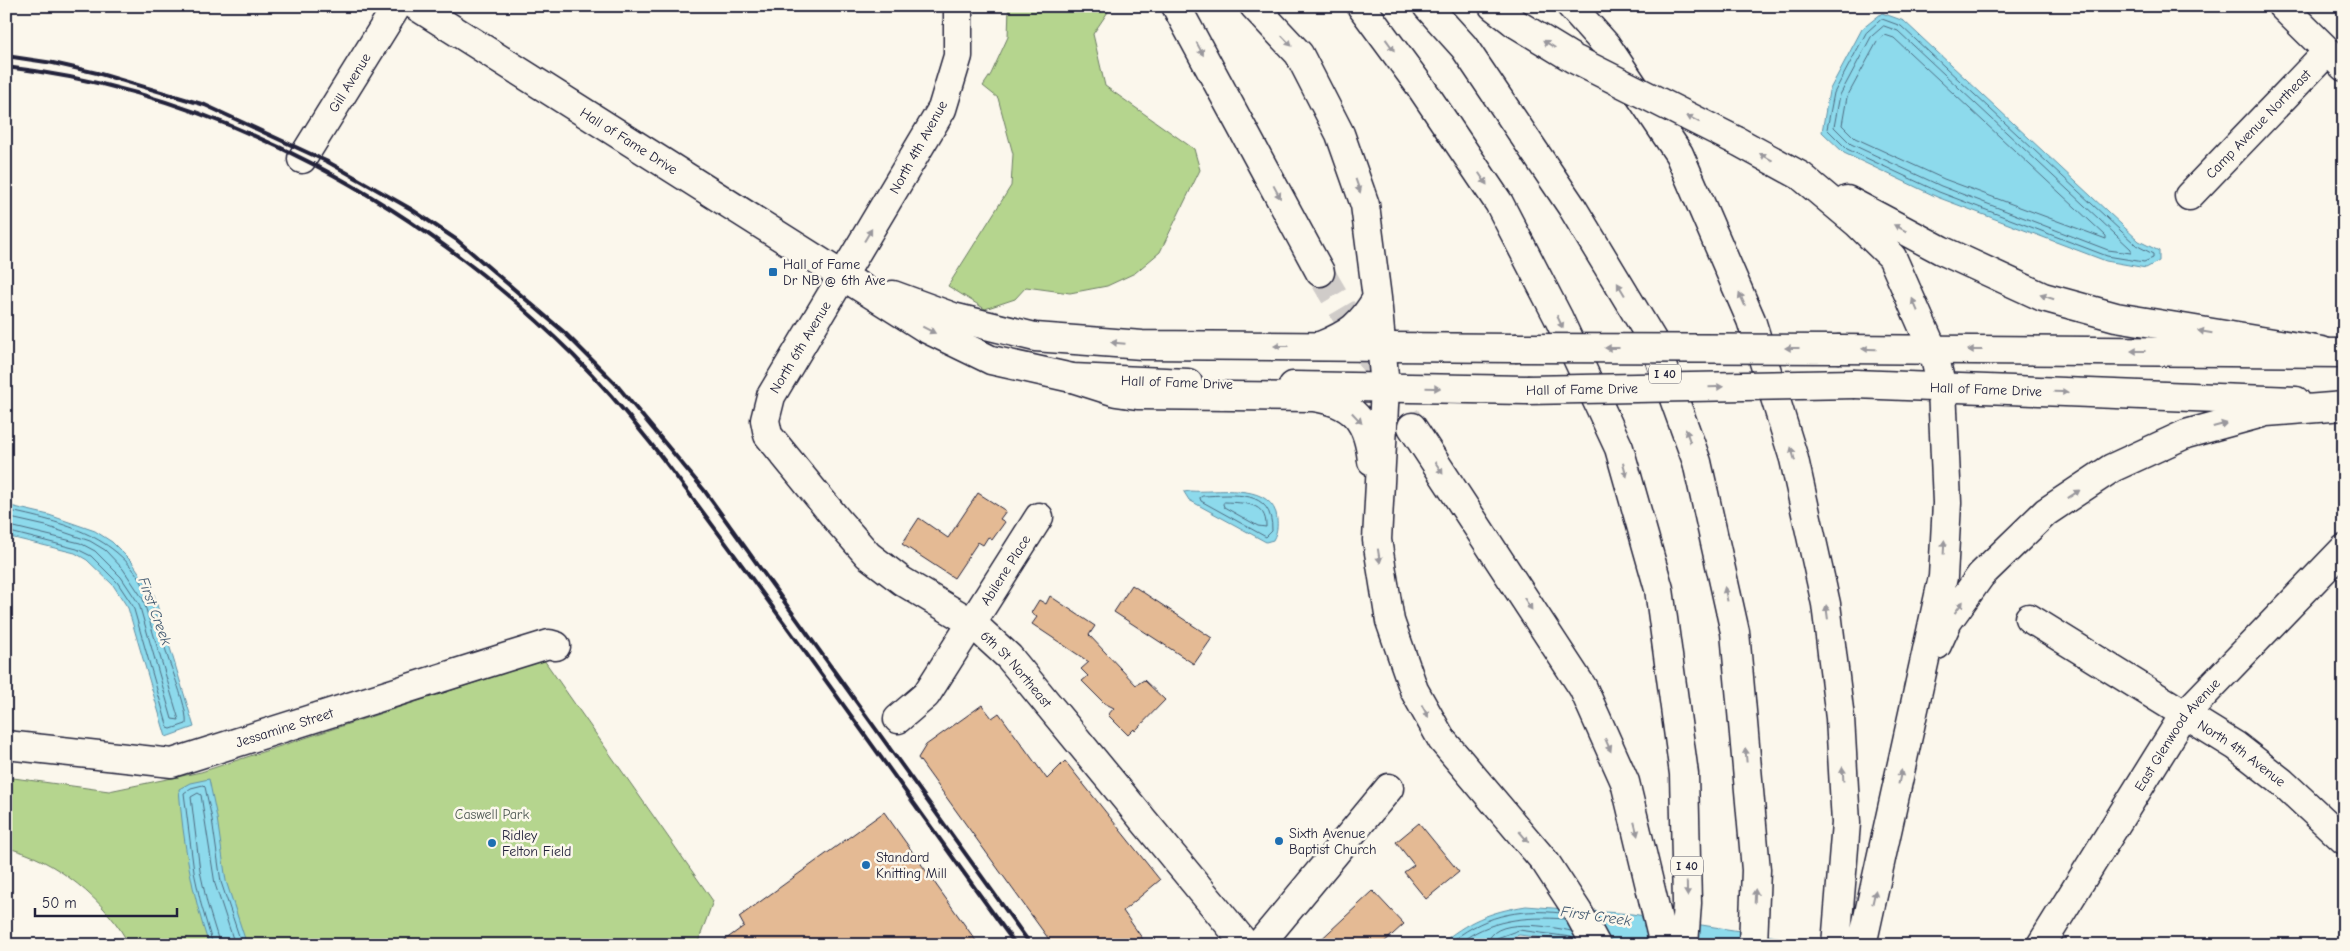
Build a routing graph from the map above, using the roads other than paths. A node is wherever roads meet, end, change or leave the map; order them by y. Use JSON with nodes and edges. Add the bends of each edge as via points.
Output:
{"nodes":[{"id":1,"x":397,"y":6,"type":"edge"},
{"id":2,"x":416,"y":6,"type":"edge"},
{"id":3,"x":958,"y":6,"type":"edge"},
{"id":4,"x":1176,"y":6,"type":"edge"},
{"id":5,"x":1254,"y":6,"type":"edge"},
{"id":6,"x":1362,"y":6,"type":"edge"},
{"id":7,"x":1427,"y":6,"type":"edge"},
{"id":8,"x":1493,"y":6,"type":"edge"},
{"id":9,"x":1571,"y":6,"type":"edge"},
{"id":10,"x":2282,"y":6,"type":"edge"},
{"id":11,"x":2335,"y":59,"type":"edge"},
{"id":12,"x":302,"y":160,"type":"dead end"},
{"id":13,"x":1801,"y":176,"type":"junction"},
{"id":14,"x":2188,"y":196,"type":"dead end"},
{"id":15,"x":1320,"y":272,"type":"tunnel mouth"},
{"id":16,"x":843,"y":277,"type":"junction"},
{"id":17,"x":1377,"y":298,"type":"junction"},
{"id":18,"x":1320,"y":346,"type":"junction"},
{"id":19,"x":1382,"y":347,"type":"junction"},
{"id":20,"x":1933,"y":350,"type":"junction"},
{"id":21,"x":2333,"y":352,"type":"edge"},
{"id":22,"x":1072,"y":378,"type":"junction"},
{"id":23,"x":1384,"y":387,"type":"junction"},
{"id":24,"x":1942,"y":388,"type":"junction"},
{"id":25,"x":2344,"y":405,"type":"edge"},
{"id":26,"x":765,"y":420,"type":"joint"},
{"id":27,"x":1412,"y":427,"type":"tunnel mouth"},
{"id":28,"x":1039,"y":517,"type":"dead end"},
{"id":29,"x":1378,"y":518,"type":"junction"},
{"id":30,"x":2344,"y":549,"type":"edge"},
{"id":31,"x":2028,"y":618,"type":"dead end"},
{"id":32,"x":972,"y":623,"type":"junction"},
{"id":33,"x":556,"y":646,"type":"dead end"},
{"id":34,"x":1920,"y":680,"type":"junction"},
{"id":35,"x":2184,"y":715,"type":"junction"},
{"id":36,"x":898,"y":719,"type":"dead end"},
{"id":37,"x":6,"y":745,"type":"edge"},
{"id":38,"x":1389,"y":788,"type":"dead end"},
{"id":39,"x":2344,"y":840,"type":"edge"},
{"id":40,"x":1246,"y":945,"type":"edge"},
{"id":41,"x":1259,"y":945,"type":"edge"},
{"id":42,"x":1596,"y":945,"type":"edge"},
{"id":43,"x":1664,"y":945,"type":"edge"},
{"id":44,"x":1684,"y":945,"type":"edge"},
{"id":45,"x":1753,"y":945,"type":"edge"},
{"id":46,"x":1836,"y":945,"type":"edge"},
{"id":47,"x":1862,"y":945,"type":"edge"},
{"id":48,"x":2041,"y":945,"type":"edge"}],
"edges":[{"from":1,"to":12,"type":"main road","name":"Gill Avenue"},
{"from":2,"to":16,"type":"main road","name":"Hall of Fame Drive"},
{"from":16,"to":3,"type":"main road","name":"North 4th Avenue","one_way":true,"via":[[942,109],[958,56]]},
{"from":4,"to":15,"type":"main road","one_way":true},
{"from":5,"to":17,"type":"main road","one_way":true,"via":[[1299,54],[1340,134],[1365,205]]},
{"from":6,"to":44,"type":"main road","number":"I 40","one_way":true,"via":[[1498,203],[1558,317],[1619,448],[1659,589],[1684,788],[1687,903]]},
{"from":45,"to":7,"type":"main road","number":"I 40","one_way":true,"via":[[1756,870],[1733,622],[1697,462],[1653,341],[1572,206],[1464,47]]},
{"from":13,"to":8,"type":"main road","one_way":true,"bridge":true,"via":[[1574,59]]},
{"from":46,"to":9,"type":"main road","one_way":true,"via":[[1846,822],[1840,718],[1826,604],[1794,459],[1751,320],[1679,154],[1606,45]]},
{"from":10,"to":11,"type":"main road"},
{"from":11,"to":14,"type":"main road","name":"Camp Avenue Northeast"},
{"from":20,"to":13,"type":"main road","one_way":true,"via":[[1892,257]]},
{"from":21,"to":13,"type":"main road","one_way":true,"via":[[2116,317],[2043,297],[1941,250]]},
{"from":18,"to":16,"type":"main road","name":"Hall of Fame Drive","one_way":true,"via":[[1142,345],[1035,336],[953,317]]},
{"from":16,"to":22,"type":"main road","name":"Hall of Fame Drive","one_way":true,"via":[[925,328],[991,360]]},
{"from":16,"to":26,"type":"main road","name":"North 6th Avenue","via":[[771,396]]},
{"from":17,"to":18,"type":"main road","via":[[1366,318],[1345,336]]},
{"from":17,"to":19,"type":"main road"},
{"from":18,"to":19,"type":"main road","name":"Hall of Fame Drive"},
{"from":20,"to":19,"type":"main road","name":"Hall of Fame Drive","one_way":true,"bridge":true},
{"from":19,"to":23,"type":"main road"},
{"from":21,"to":20,"type":"main road","name":"Hall of Fame Drive","one_way":true},
{"from":20,"to":24,"type":"main road"},
{"from":22,"to":23,"type":"main road","name":"Hall of Fame Drive"},
{"from":22,"to":29,"type":"main road","one_way":true,"via":[[1137,395],[1313,397],[1341,404],[1361,421],[1368,432]]},
{"from":23,"to":24,"type":"main road","name":"Hall of Fame Drive","one_way":true,"bridge":true,"via":[[1527,390],[1855,384]]},
{"from":23,"to":29,"type":"main road"},
{"from":24,"to":25,"type":"main road","name":"Hall of Fame Drive","one_way":true},
{"from":34,"to":24,"type":"main road","one_way":true,"via":[[1943,577],[1947,503]]},
{"from":34,"to":25,"type":"main road","one_way":true,"via":[[1948,621],[1981,575],[2046,512],[2112,468],[2186,434],[2266,412]]},
{"from":26,"to":32,"type":"main road","name":"6th St Northeast","via":[[768,435],[868,555],[902,581]]},
{"from":27,"to":43,"type":"main road","one_way":true,"via":[[1583,688],[1625,782]]},
{"from":28,"to":32,"type":"main road","name":"Abilene Place"},
{"from":29,"to":42,"type":"main road","one_way":true,"via":[[1377,540],[1390,621],[1414,690],[1442,740],[1546,863]]},
{"from":30,"to":35,"type":"main road","name":"East Glenwood Avenue"},
{"from":31,"to":35,"type":"main road","name":"North 4th Avenue"},
{"from":32,"to":36,"type":"main road","name":"Abilene Place","via":[[926,695]]},
{"from":32,"to":40,"type":"main road","name":"6th St Northeast","via":[[1009,657],[1054,708]]},
{"from":33,"to":37,"type":"main road","name":"Jessamine Street","via":[[549,644],[172,762]]},
{"from":47,"to":34,"type":"main road","one_way":true},
{"from":35,"to":39,"type":"main road","name":"North 4th Avenue","via":[[2236,746],[2282,782]]},
{"from":35,"to":48,"type":"main road","name":"East Glenwood Avenue"},
{"from":38,"to":41,"type":"main road"}]}
